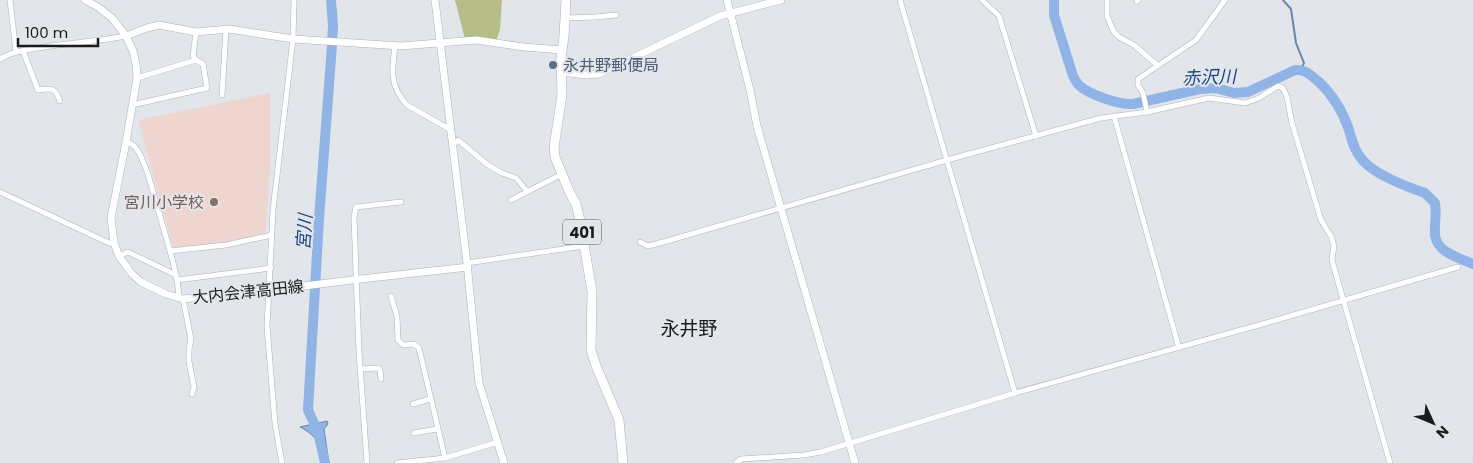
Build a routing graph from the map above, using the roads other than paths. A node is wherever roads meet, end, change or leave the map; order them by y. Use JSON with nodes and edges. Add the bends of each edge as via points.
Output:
{"nodes":[{"id":1,"x":10,"y":0,"type":"edge"},
{"id":2,"x":85,"y":0,"type":"edge"},
{"id":3,"x":294,"y":0,"type":"edge"},
{"id":4,"x":435,"y":0,"type":"edge"},
{"id":5,"x":566,"y":0,"type":"edge"},
{"id":6,"x":727,"y":0,"type":"edge"},
{"id":7,"x":781,"y":0,"type":"edge"},
{"id":8,"x":900,"y":0,"type":"edge"},
{"id":9,"x":982,"y":0,"type":"edge"},
{"id":10,"x":1107,"y":0,"type":"edge"},
{"id":11,"x":1225,"y":0,"type":"edge"},
{"id":12,"x":731,"y":13,"type":"junction"},
{"id":13,"x":616,"y":14,"type":"dead end"},
{"id":14,"x":565,"y":18,"type":"junction"},
{"id":15,"x":226,"y":29,"type":"junction"},
{"id":16,"x":196,"y":32,"type":"junction"},
{"id":17,"x":126,"y":36,"type":"junction"},
{"id":18,"x":294,"y":38,"type":"junction"},
{"id":19,"x":441,"y":43,"type":"junction"},
{"id":20,"x":395,"y":46,"type":"junction"},
{"id":21,"x":562,"y":50,"type":"junction"},
{"id":22,"x":23,"y":51,"type":"junction"},
{"id":23,"x":16,"y":52,"type":"junction"},
{"id":24,"x":0,"y":58,"type":"edge"},
{"id":25,"x":196,"y":60,"type":"junction"},
{"id":26,"x":1157,"y":65,"type":"junction"},
{"id":27,"x":561,"y":72,"type":"junction"},
{"id":28,"x":136,"y":78,"type":"junction"},
{"id":29,"x":222,"y":95,"type":"dead end"},
{"id":30,"x":60,"y":101,"type":"dead end"},
{"id":31,"x":132,"y":105,"type":"junction"},
{"id":32,"x":1147,"y":112,"type":"junction"},
{"id":33,"x":1114,"y":116,"type":"junction"},
{"id":34,"x":451,"y":130,"type":"junction"},
{"id":35,"x":1036,"y":136,"type":"junction"},
{"id":36,"x":126,"y":142,"type":"junction"},
{"id":37,"x":453,"y":145,"type":"junction"},
{"id":38,"x":946,"y":160,"type":"junction"},
{"id":39,"x":562,"y":174,"type":"junction"},
{"id":40,"x":0,"y":192,"type":"edge"},
{"id":41,"x":527,"y":192,"type":"junction"},
{"id":42,"x":511,"y":200,"type":"dead end"},
{"id":43,"x":401,"y":202,"type":"dead end"},
{"id":44,"x":781,"y":208,"type":"junction"},
{"id":45,"x":272,"y":234,"type":"junction"},
{"id":46,"x":640,"y":242,"type":"dead end"},
{"id":47,"x":114,"y":243,"type":"junction"},
{"id":48,"x":584,"y":246,"type":"junction"},
{"id":49,"x":170,"y":251,"type":"junction"},
{"id":50,"x":119,"y":256,"type":"junction"},
{"id":51,"x":467,"y":265,"type":"junction"},
{"id":52,"x":1458,"y":267,"type":"dead end"},
{"id":53,"x":271,"y":268,"type":"junction"},
{"id":54,"x":176,"y":277,"type":"junction"},
{"id":55,"x":354,"y":280,"type":"junction"},
{"id":56,"x":271,"y":290,"type":"junction"},
{"id":57,"x":391,"y":296,"type":"dead end"},
{"id":58,"x":181,"y":299,"type":"junction"},
{"id":59,"x":1344,"y":301,"type":"junction"},
{"id":60,"x":1180,"y":348,"type":"junction"},
{"id":61,"x":360,"y":369,"type":"junction"},
{"id":62,"x":381,"y":379,"type":"dead end"},
{"id":63,"x":1015,"y":393,"type":"junction"},
{"id":64,"x":192,"y":394,"type":"dead end"},
{"id":65,"x":430,"y":399,"type":"junction"},
{"id":66,"x":412,"y":404,"type":"dead end"},
{"id":67,"x":437,"y":429,"type":"junction"},
{"id":68,"x":414,"y":434,"type":"dead end"},
{"id":69,"x":498,"y":442,"type":"junction"},
{"id":70,"x":849,"y":442,"type":"junction"},
{"id":71,"x":445,"y":458,"type":"junction"},
{"id":72,"x":282,"y":463,"type":"edge"},
{"id":73,"x":367,"y":463,"type":"edge"},
{"id":74,"x":397,"y":463,"type":"edge"},
{"id":75,"x":504,"y":463,"type":"edge"},
{"id":76,"x":622,"y":463,"type":"edge"},
{"id":77,"x":736,"y":463,"type":"edge"},
{"id":78,"x":855,"y":463,"type":"edge"},
{"id":79,"x":1390,"y":463,"type":"edge"}],
"edges":[{"from":1,"to":23,"type":"street"},
{"from":2,"to":17,"type":"street","name":"大内会津高田線","via":[[112,18]]},
{"from":3,"to":18,"type":"street"},
{"from":4,"to":19,"type":"street"},
{"from":5,"to":14,"type":"highway","number":"401"},
{"from":6,"to":12,"type":"street"},
{"from":7,"to":12,"type":"street"},
{"from":8,"to":38,"type":"street"},
{"from":9,"to":35,"type":"street","via":[[999,16]]},
{"from":10,"to":26,"type":"street","via":[[1107,16],[1114,32]]},
{"from":11,"to":26,"type":"street","via":[[1196,40]]},
{"from":12,"to":27,"type":"street","via":[[599,74],[586,76]]},
{"from":12,"to":44,"type":"street","via":[[757,126]]},
{"from":13,"to":14,"type":"street"},
{"from":14,"to":21,"type":"highway","number":"401"},
{"from":15,"to":16,"type":"street"},
{"from":15,"to":18,"type":"street"},
{"from":15,"to":29,"type":"street"},
{"from":16,"to":17,"type":"street","via":[[158,26]]},
{"from":16,"to":25,"type":"street","via":[[193,56]]},
{"from":17,"to":22,"type":"street"},
{"from":17,"to":28,"type":"street","name":"大内会津高田線","via":[[133,51]]},
{"from":18,"to":20,"type":"street"},
{"from":18,"to":45,"type":"street"},
{"from":19,"to":20,"type":"street"},
{"from":19,"to":21,"type":"street","via":[[476,40]]},
{"from":19,"to":34,"type":"street"},
{"from":20,"to":34,"type":"street","via":[[393,79],[402,100]]},
{"from":21,"to":27,"type":"highway","number":"401"},
{"from":22,"to":23,"type":"street"},
{"from":22,"to":30,"type":"street","via":[[38,90],[52,89]]},
{"from":23,"to":24,"type":"street"},
{"from":25,"to":28,"type":"street"},
{"from":25,"to":31,"type":"street","via":[[204,64],[207,88]]},
{"from":26,"to":32,"type":"street","via":[[1138,79]]},
{"from":27,"to":39,"type":"highway","number":"401","via":[[562,96],[554,147]]},
{"from":28,"to":31,"type":"street","name":"大内会津高田線"},
{"from":31,"to":36,"type":"street","name":"大内会津高田線"},
{"from":32,"to":33,"type":"street"},
{"from":32,"to":59,"type":"street","via":[[1209,98],[1245,102],[1259,98],[1278,86],[1283,88],[1321,220],[1334,246],[1332,259]]},
{"from":33,"to":35,"type":"street"},
{"from":33,"to":60,"type":"street"},
{"from":34,"to":37,"type":"street"},
{"from":35,"to":38,"type":"street"},
{"from":36,"to":47,"type":"street","name":"大内会津高田線","via":[[111,218]]},
{"from":36,"to":49,"type":"street","via":[[138,150],[146,168]]},
{"from":37,"to":41,"type":"street","via":[[458,140],[488,165],[516,178]]},
{"from":37,"to":51,"type":"street"},
{"from":38,"to":44,"type":"street"},
{"from":38,"to":63,"type":"street"},
{"from":39,"to":41,"type":"street"},
{"from":39,"to":48,"type":"highway","number":"401","via":[[576,204]]},
{"from":40,"to":47,"type":"street"},
{"from":41,"to":42,"type":"street"},
{"from":43,"to":55,"type":"street","via":[[356,207]]},
{"from":44,"to":46,"type":"street","via":[[648,246]]},
{"from":44,"to":70,"type":"street"},
{"from":45,"to":49,"type":"street","via":[[226,246]]},
{"from":45,"to":53,"type":"street"},
{"from":47,"to":50,"type":"street","name":"大内会津高田線"},
{"from":48,"to":51,"type":"street"},
{"from":48,"to":76,"type":"highway","number":"401","via":[[592,291],[591,350],[619,420]]},
{"from":49,"to":54,"type":"street"},
{"from":50,"to":54,"type":"street","via":[[128,252]]},
{"from":50,"to":58,"type":"street","name":"大内会津高田線","via":[[142,282]]},
{"from":51,"to":55,"type":"street","name":"大内会津高田線"},
{"from":51,"to":69,"type":"street","via":[[479,383]]},
{"from":52,"to":59,"type":"street"},
{"from":53,"to":54,"type":"street"},
{"from":53,"to":56,"type":"street"},
{"from":54,"to":58,"type":"street"},
{"from":55,"to":56,"type":"street","name":"大内会津高田線"},
{"from":55,"to":61,"type":"street"},
{"from":56,"to":58,"type":"street","name":"大内会津高田線"},
{"from":56,"to":72,"type":"street","via":[[267,326],[275,424]]},
{"from":57,"to":65,"type":"street","via":[[397,317],[398,340],[402,345],[418,346]]},
{"from":58,"to":64,"type":"street","via":[[191,338]]},
{"from":59,"to":60,"type":"street"},
{"from":59,"to":79,"type":"street"},
{"from":60,"to":63,"type":"street"},
{"from":61,"to":62,"type":"street","via":[[378,368]]},
{"from":61,"to":73,"type":"street"},
{"from":63,"to":70,"type":"street"},
{"from":65,"to":66,"type":"street"},
{"from":65,"to":67,"type":"street"},
{"from":67,"to":68,"type":"street"},
{"from":67,"to":71,"type":"street"},
{"from":69,"to":71,"type":"street"},
{"from":69,"to":75,"type":"street"},
{"from":70,"to":77,"type":"street","via":[[813,453],[741,459]]},
{"from":70,"to":78,"type":"street"},
{"from":71,"to":74,"type":"street"}]}
